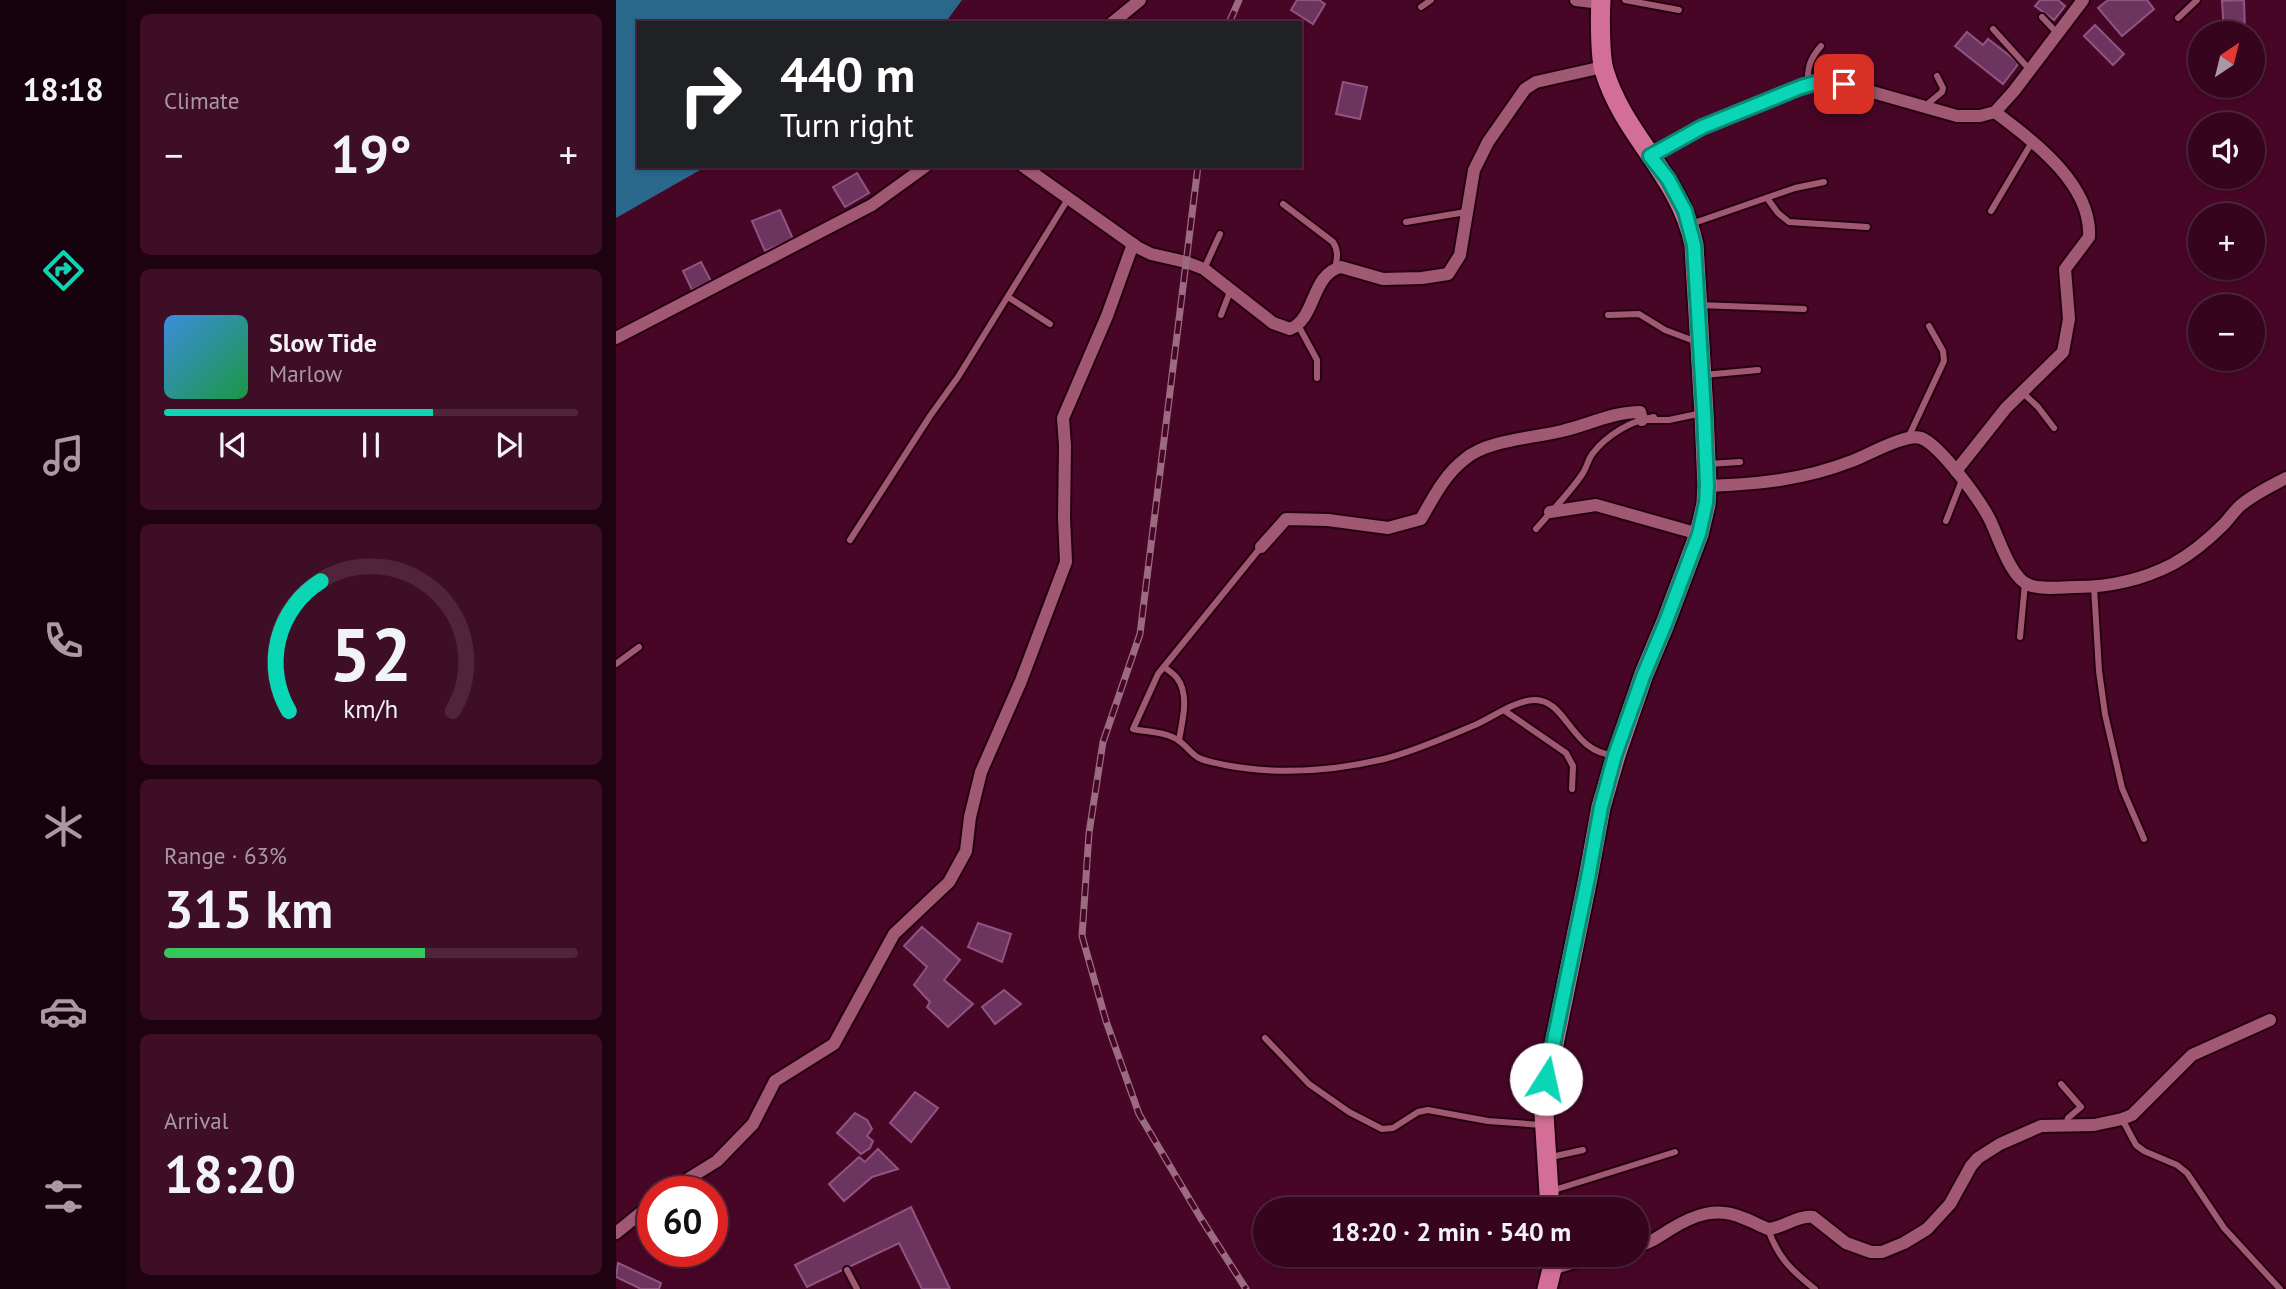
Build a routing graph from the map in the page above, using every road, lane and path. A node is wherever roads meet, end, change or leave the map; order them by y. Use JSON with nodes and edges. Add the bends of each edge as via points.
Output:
{"nodes":[{"id":1,"x":1140,"y":0,"type":"edge"},
{"id":2,"x":1431,"y":0,"type":"edge"},
{"id":3,"x":1576,"y":0,"type":"edge"},
{"id":4,"x":1625,"y":0,"type":"edge"},
{"id":5,"x":2084,"y":0,"type":"edge"},
{"id":6,"x":2197,"y":0,"type":"edge"},
{"id":7,"x":1601,"y":1,"type":"edge"},
{"id":8,"x":1421,"y":7,"type":"dead end"},
{"id":9,"x":1679,"y":10,"type":"dead end"},
{"id":10,"x":2042,"y":17,"type":"dead end"},
{"id":11,"x":2178,"y":18,"type":"dead end"},
{"id":12,"x":1114,"y":21,"type":"edge"},
{"id":13,"x":1993,"y":29,"type":"dead end"},
{"id":14,"x":2057,"y":33,"type":"junction"},
{"id":15,"x":1821,"y":46,"type":"dead end"},
{"id":16,"x":1603,"y":68,"type":"junction"},
{"id":17,"x":2030,"y":70,"type":"junction"},
{"id":18,"x":1937,"y":76,"type":"dead end"},
{"id":19,"x":1808,"y":85,"type":"junction"},
{"id":20,"x":1923,"y":107,"type":"junction"},
{"id":21,"x":1995,"y":112,"type":"junction"},
{"id":22,"x":2033,"y":141,"type":"junction"},
{"id":23,"x":1650,"y":156,"type":"junction"},
{"id":24,"x":923,"y":168,"type":"edge"},
{"id":25,"x":1026,"y":168,"type":"edge"},
{"id":26,"x":1824,"y":182,"type":"dead end"},
{"id":27,"x":1767,"y":198,"type":"junction"},
{"id":28,"x":1068,"y":199,"type":"junction"},
{"id":29,"x":1283,"y":204,"type":"dead end"},
{"id":30,"x":1990,"y":211,"type":"dead end"},
{"id":31,"x":1467,"y":212,"type":"junction"},
{"id":32,"x":1406,"y":222,"type":"dead end"},
{"id":33,"x":1690,"y":225,"type":"junction"},
{"id":34,"x":1867,"y":228,"type":"dead end"},
{"id":35,"x":1220,"y":234,"type":"dead end"},
{"id":36,"x":1133,"y":244,"type":"junction"},
{"id":37,"x":1204,"y":269,"type":"junction"},
{"id":38,"x":1335,"y":269,"type":"junction"},
{"id":39,"x":1230,"y":289,"type":"junction"},
{"id":40,"x":1008,"y":297,"type":"junction"},
{"id":41,"x":1698,"y":305,"type":"junction"},
{"id":42,"x":1804,"y":309,"type":"dead end"},
{"id":43,"x":1221,"y":315,"type":"dead end"},
{"id":44,"x":1608,"y":315,"type":"dead end"},
{"id":45,"x":1050,"y":324,"type":"dead end"},
{"id":46,"x":1298,"y":325,"type":"junction"},
{"id":47,"x":1929,"y":326,"type":"dead end"},
{"id":48,"x":616,"y":338,"type":"edge"},
{"id":49,"x":1700,"y":343,"type":"junction"},
{"id":50,"x":1758,"y":370,"type":"dead end"},
{"id":51,"x":1702,"y":375,"type":"junction"},
{"id":52,"x":1317,"y":378,"type":"dead end"},
{"id":53,"x":2022,"y":392,"type":"junction"},
{"id":54,"x":1704,"y":413,"type":"junction"},
{"id":55,"x":1642,"y":420,"type":"junction"},
{"id":56,"x":2054,"y":428,"type":"dead end"},
{"id":57,"x":1908,"y":438,"type":"junction"},
{"id":58,"x":1740,"y":462,"type":"dead end"},
{"id":59,"x":1706,"y":464,"type":"junction"},
{"id":60,"x":1959,"y":476,"type":"junction"},
{"id":61,"x":2286,"y":478,"type":"edge"},
{"id":62,"x":1707,"y":486,"type":"junction"},
{"id":63,"x":1550,"y":512,"type":"junction"},
{"id":64,"x":1946,"y":521,"type":"dead end"},
{"id":65,"x":1536,"y":529,"type":"dead end"},
{"id":66,"x":1699,"y":534,"type":"junction"},
{"id":67,"x":850,"y":540,"type":"dead end"},
{"id":68,"x":1261,"y":547,"type":"joint"},
{"id":69,"x":2025,"y":583,"type":"junction"},
{"id":70,"x":2094,"y":587,"type":"junction"},
{"id":71,"x":2020,"y":637,"type":"dead end"},
{"id":72,"x":639,"y":647,"type":"dead end"},
{"id":73,"x":616,"y":664,"type":"edge"},
{"id":74,"x":1164,"y":667,"type":"junction"},
{"id":75,"x":1505,"y":711,"type":"junction"},
{"id":76,"x":1179,"y":740,"type":"junction"},
{"id":77,"x":1615,"y":755,"type":"junction"},
{"id":78,"x":1572,"y":789,"type":"dead end"},
{"id":79,"x":2144,"y":839,"type":"dead end"},
{"id":80,"x":2270,"y":1020,"type":"dead end"},
{"id":81,"x":1265,"y":1038,"type":"dead end"},
{"id":82,"x":2061,"y":1084,"type":"dead end"},
{"id":83,"x":2122,"y":1119,"type":"junction"},
{"id":84,"x":1544,"y":1125,"type":"junction"},
{"id":85,"x":2066,"y":1125,"type":"junction"},
{"id":86,"x":1583,"y":1150,"type":"dead end"},
{"id":87,"x":1675,"y":1152,"type":"dead end"},
{"id":88,"x":1546,"y":1158,"type":"junction"},
{"id":89,"x":693,"y":1176,"type":"edge"},
{"id":90,"x":1550,"y":1197,"type":"edge"},
{"id":91,"x":1560,"y":1197,"type":"edge"},
{"id":92,"x":637,"y":1216,"type":"edge"},
{"id":93,"x":1768,"y":1229,"type":"junction"},
{"id":94,"x":616,"y":1233,"type":"edge"},
{"id":95,"x":1649,"y":1242,"type":"edge"},
{"id":96,"x":1551,"y":1267,"type":"edge"},
{"id":97,"x":847,"y":1270,"type":"dead end"},
{"id":98,"x":857,"y":1289,"type":"edge"},
{"id":99,"x":1547,"y":1289,"type":"edge"},
{"id":100,"x":1815,"y":1289,"type":"edge"},
{"id":101,"x":2280,"y":1289,"type":"edge"}],
"edges":[{"from":1,"to":12,"type":"street"},
{"from":2,"to":8,"type":"lane"},
{"from":3,"to":7,"type":"street"},
{"from":4,"to":9,"type":"lane"},
{"from":5,"to":14,"type":"street"},
{"from":6,"to":11,"type":"lane"},
{"from":7,"to":16,"type":"main road"},
{"from":10,"to":14,"type":"lane"},
{"from":13,"to":17,"type":"lane"},
{"from":14,"to":17,"type":"street"},
{"from":15,"to":19,"type":"lane","via":[[1809,61]]},
{"from":16,"to":23,"type":"main road","via":[[1626,119]]},
{"from":16,"to":31,"type":"street","via":[[1536,82],[1525,89],[1474,170]]},
{"from":17,"to":21,"type":"street"},
{"from":18,"to":20,"type":"lane","via":[[1942,92]]},
{"from":19,"to":20,"type":"street","via":[[1844,84]]},
{"from":19,"to":23,"type":"street","via":[[1702,127]]},
{"from":20,"to":21,"type":"street","via":[[1957,116]]},
{"from":21,"to":22,"type":"street"},
{"from":22,"to":30,"type":"lane"},
{"from":22,"to":53,"type":"street","via":[[2073,185],[2089,230],[2086,242],[2066,269],[2069,320],[2063,352]]},
{"from":23,"to":33,"type":"main road","via":[[1676,193]]},
{"from":24,"to":48,"type":"street","via":[[872,205]]},
{"from":25,"to":28,"type":"street"},
{"from":26,"to":27,"type":"lane"},
{"from":27,"to":33,"type":"lane"},
{"from":27,"to":34,"type":"lane","via":[[1788,222]]},
{"from":28,"to":36,"type":"street"},
{"from":28,"to":40,"type":"lane"},
{"from":29,"to":38,"type":"lane","via":[[1334,242],[1338,254]]},
{"from":31,"to":32,"type":"lane"},
{"from":31,"to":38,"type":"street","via":[[1460,255],[1448,274],[1383,279]]},
{"from":33,"to":41,"type":"main road"},
{"from":35,"to":37,"type":"lane"},
{"from":36,"to":37,"type":"street"},
{"from":36,"to":89,"type":"street","via":[[1063,418],[1066,562],[981,772],[966,851],[948,882],[894,934],[834,1044],[775,1081],[753,1124],[717,1161]]},
{"from":37,"to":39,"type":"street"},
{"from":38,"to":46,"type":"street","via":[[1319,285]]},
{"from":39,"to":43,"type":"lane"},
{"from":39,"to":46,"type":"street","via":[[1273,323],[1290,329]]},
{"from":40,"to":45,"type":"lane"},
{"from":40,"to":67,"type":"lane"},
{"from":41,"to":42,"type":"lane"},
{"from":41,"to":49,"type":"main road"},
{"from":44,"to":49,"type":"lane","via":[[1639,314]]},
{"from":46,"to":52,"type":"lane","via":[[1317,360]]},
{"from":47,"to":57,"type":"lane","via":[[1944,361]]},
{"from":49,"to":51,"type":"main road"},
{"from":50,"to":51,"type":"lane"},
{"from":51,"to":54,"type":"main road"},
{"from":53,"to":56,"type":"lane"},
{"from":53,"to":60,"type":"street"},
{"from":54,"to":55,"type":"lane"},
{"from":54,"to":59,"type":"main road"},
{"from":55,"to":63,"type":"lane","via":[[1609,438],[1592,454],[1583,473]]},
{"from":55,"to":68,"type":"street","via":[[1640,412],[1624,412],[1487,447],[1457,467],[1421,519],[1388,528],[1286,519]]},
{"from":57,"to":60,"type":"street","via":[[1929,442]]},
{"from":57,"to":62,"type":"street","via":[[1810,475]]},
{"from":58,"to":59,"type":"lane"},
{"from":59,"to":62,"type":"main road"},
{"from":60,"to":64,"type":"lane"},
{"from":60,"to":69,"type":"street","via":[[1988,516]]},
{"from":61,"to":70,"type":"street","via":[[2240,505],[2223,525],[2172,564],[2131,580]]},
{"from":62,"to":66,"type":"main road"},
{"from":63,"to":65,"type":"lane"},
{"from":63,"to":66,"type":"street","via":[[1596,505]]},
{"from":66,"to":77,"type":"main road"},
{"from":68,"to":74,"type":"lane"},
{"from":69,"to":70,"type":"street"},
{"from":69,"to":71,"type":"lane"},
{"from":70,"to":79,"type":"lane","via":[[2105,714],[2122,788]]},
{"from":72,"to":73,"type":"lane"},
{"from":74,"to":76,"type":"lane","via":[[1178,679],[1182,690]]},
{"from":74,"to":76,"type":"lane","via":[[1133,729]]},
{"from":75,"to":76,"type":"lane","via":[[1385,758],[1323,769],[1237,767],[1200,758]]},
{"from":75,"to":77,"type":"lane","via":[[1533,700],[1544,701],[1560,713],[1582,742],[1597,752]]},
{"from":75,"to":78,"type":"lane","via":[[1566,753],[1573,766]]},
{"from":77,"to":84,"type":"main road","via":[[1553,1042],[1543,1098]]},
{"from":80,"to":83,"type":"street","via":[[2192,1055],[2132,1115]]},
{"from":81,"to":84,"type":"lane","via":[[1309,1084],[1382,1129],[1428,1110]]},
{"from":82,"to":85,"type":"lane","via":[[2081,1107]]},
{"from":83,"to":85,"type":"street"},
{"from":83,"to":101,"type":"lane","via":[[2136,1145],[2187,1173],[2224,1228]]},
{"from":84,"to":88,"type":"main road"},
{"from":85,"to":93,"type":"street","via":[[2034,1129],[1978,1158],[1950,1204],[1927,1229],[1882,1252],[1846,1242],[1813,1217]]},
{"from":86,"to":88,"type":"lane"},
{"from":87,"to":91,"type":"lane"},
{"from":88,"to":90,"type":"main road"},
{"from":92,"to":94,"type":"street"},
{"from":93,"to":95,"type":"street","via":[[1743,1217],[1715,1212],[1700,1214]]},
{"from":93,"to":100,"type":"lane","via":[[1780,1256]]},
{"from":96,"to":99,"type":"main road"},
{"from":97,"to":98,"type":"lane"}]}
